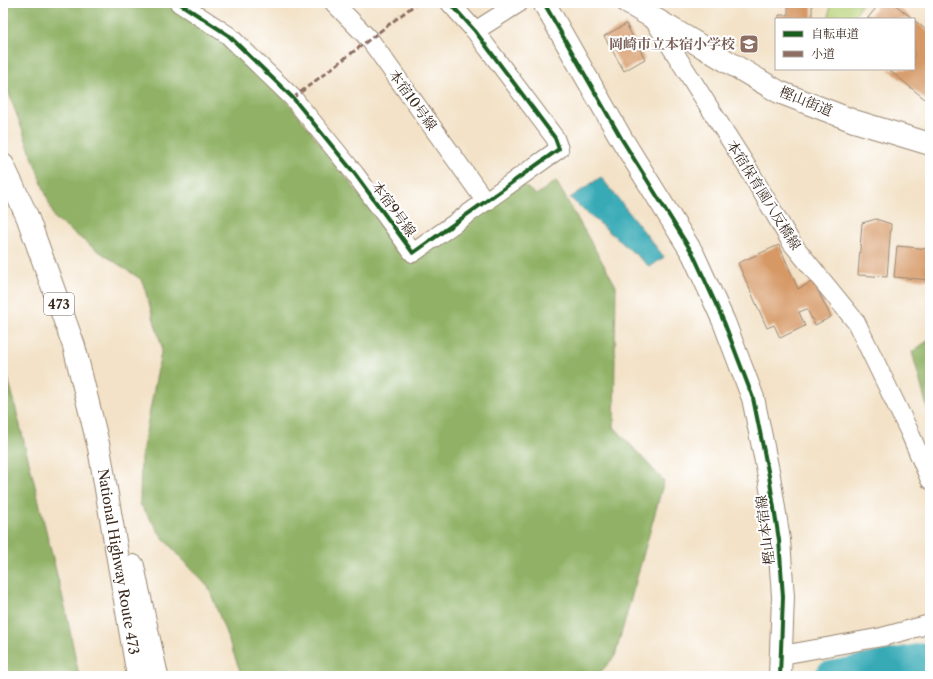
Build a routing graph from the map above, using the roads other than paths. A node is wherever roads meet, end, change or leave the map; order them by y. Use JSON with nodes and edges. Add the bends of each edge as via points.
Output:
{"nodes":[{"id":1,"x":178,"y":3,"type":"edge"},
{"id":2,"x":334,"y":3,"type":"edge"},
{"id":3,"x":450,"y":3,"type":"edge"},
{"id":4,"x":518,"y":3,"type":"edge"},
{"id":5,"x":544,"y":3,"type":"edge"},
{"id":6,"x":628,"y":3,"type":"edge"},
{"id":7,"x":651,"y":16,"type":"junction"},
{"id":8,"x":475,"y":32,"type":"junction"},
{"id":9,"x":930,"y":144,"type":"edge"},
{"id":10,"x":3,"y":165,"type":"edge"},
{"id":11,"x":486,"y":202,"type":"junction"},
{"id":12,"x":99,"y":448,"type":"junction"},
{"id":13,"x":930,"y":480,"type":"edge"},
{"id":14,"x":930,"y":624,"type":"edge"},
{"id":15,"x":781,"y":664,"type":"edge"},
{"id":16,"x":138,"y":676,"type":"edge"},
{"id":17,"x":157,"y":676,"type":"edge"}],
"edges":[{"from":1,"to":11,"type":"street","name":"本宿9号線","via":[[228,35],[293,98],[355,174],[413,253]]},
{"from":2,"to":11,"type":"street","name":"本宿10号線","via":[[370,40]]},
{"from":3,"to":8,"type":"street"},
{"from":4,"to":8,"type":"street"},
{"from":5,"to":15,"type":"main road","name":"樫山本宿線","via":[[620,138],[693,254],[724,322],[752,398],[769,476],[779,540],[783,597]]},
{"from":6,"to":7,"type":"main road","name":"樫山街道"},
{"from":7,"to":9,"type":"main road","name":"樫山街道","via":[[779,92],[854,121]]},
{"from":7,"to":13,"type":"street","name":"本宿保育園八反橋線","via":[[749,170],[791,242],[856,322]]},
{"from":8,"to":11,"type":"street","name":"本宿9号線","via":[[555,138],[559,149],[517,177]]},
{"from":10,"to":12,"type":"main road","name":"National Highway Route 473","number":"473","via":[[27,216],[74,346]]},
{"from":12,"to":16,"type":"main road","name":"National Highway Route 473","number":"473"},
{"from":12,"to":17,"type":"main road","name":"National Highway Route 473","number":"473","via":[[130,548]]},
{"from":14,"to":15,"type":"street"}]}
